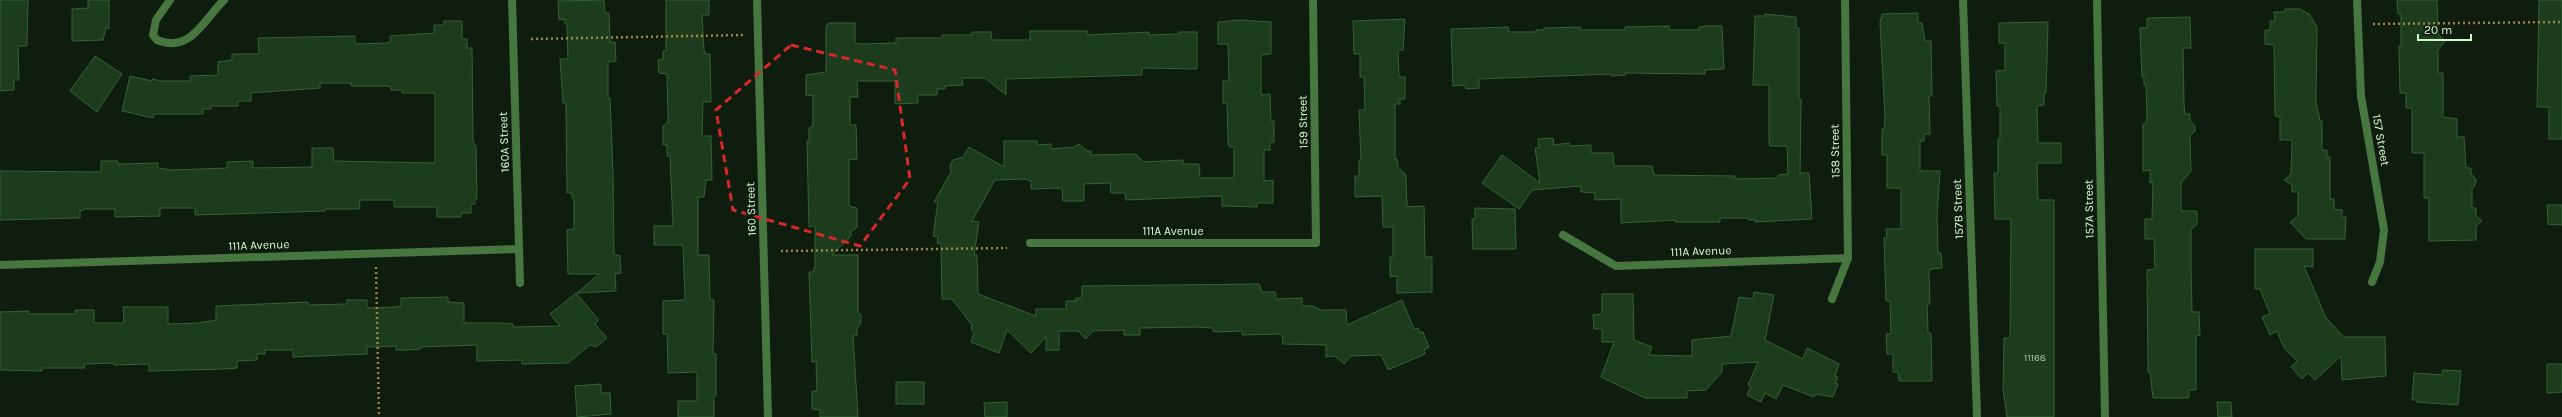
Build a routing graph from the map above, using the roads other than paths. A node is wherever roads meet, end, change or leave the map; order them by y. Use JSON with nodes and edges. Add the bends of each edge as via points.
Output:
{"nodes":[{"id":1,"x":170,"y":0,"type":"edge"},
{"id":2,"x":224,"y":0,"type":"edge"},
{"id":3,"x":512,"y":0,"type":"edge"},
{"id":4,"x":757,"y":0,"type":"edge"},
{"id":5,"x":1313,"y":0,"type":"edge"},
{"id":6,"x":1845,"y":0,"type":"edge"},
{"id":7,"x":1963,"y":0,"type":"edge"},
{"id":8,"x":2097,"y":0,"type":"edge"},
{"id":9,"x":2357,"y":0,"type":"edge"},
{"id":10,"x":1563,"y":235,"type":"dead end"},
{"id":11,"x":1030,"y":243,"type":"dead end"},
{"id":12,"x":1316,"y":243,"type":"joint"},
{"id":13,"x":519,"y":249,"type":"junction"},
{"id":14,"x":1848,"y":258,"type":"junction"},
{"id":15,"x":0,"y":265,"type":"edge"},
{"id":16,"x":2372,"y":282,"type":"dead end"},
{"id":17,"x":520,"y":284,"type":"dead end"},
{"id":18,"x":1832,"y":299,"type":"dead end"},
{"id":19,"x":768,"y":417,"type":"edge"},
{"id":20,"x":1977,"y":417,"type":"edge"},
{"id":21,"x":2105,"y":417,"type":"edge"}],
"edges":[{"from":1,"to":2,"type":"street","via":[[156,20],[153,35],[157,40],[172,43],[190,39]]},
{"from":3,"to":13,"type":"street","name":"160A Street"},
{"from":4,"to":19,"type":"street","name":"160 Street"},
{"from":5,"to":12,"type":"street","name":"159 Street"},
{"from":6,"to":14,"type":"street","name":"158 Street"},
{"from":7,"to":20,"type":"street","name":"157B Street"},
{"from":8,"to":21,"type":"street","name":"157A Street"},
{"from":9,"to":16,"type":"street","name":"157 Street","via":[[2361,96],[2384,230],[2380,262]]},
{"from":10,"to":14,"type":"street","name":"111A Avenue","via":[[1616,266]]},
{"from":11,"to":12,"type":"street","name":"111A Avenue"},
{"from":13,"to":15,"type":"street","name":"111A Avenue"},
{"from":13,"to":17,"type":"street","name":"160A Street"},
{"from":14,"to":18,"type":"street","name":"158 Street"}]}
